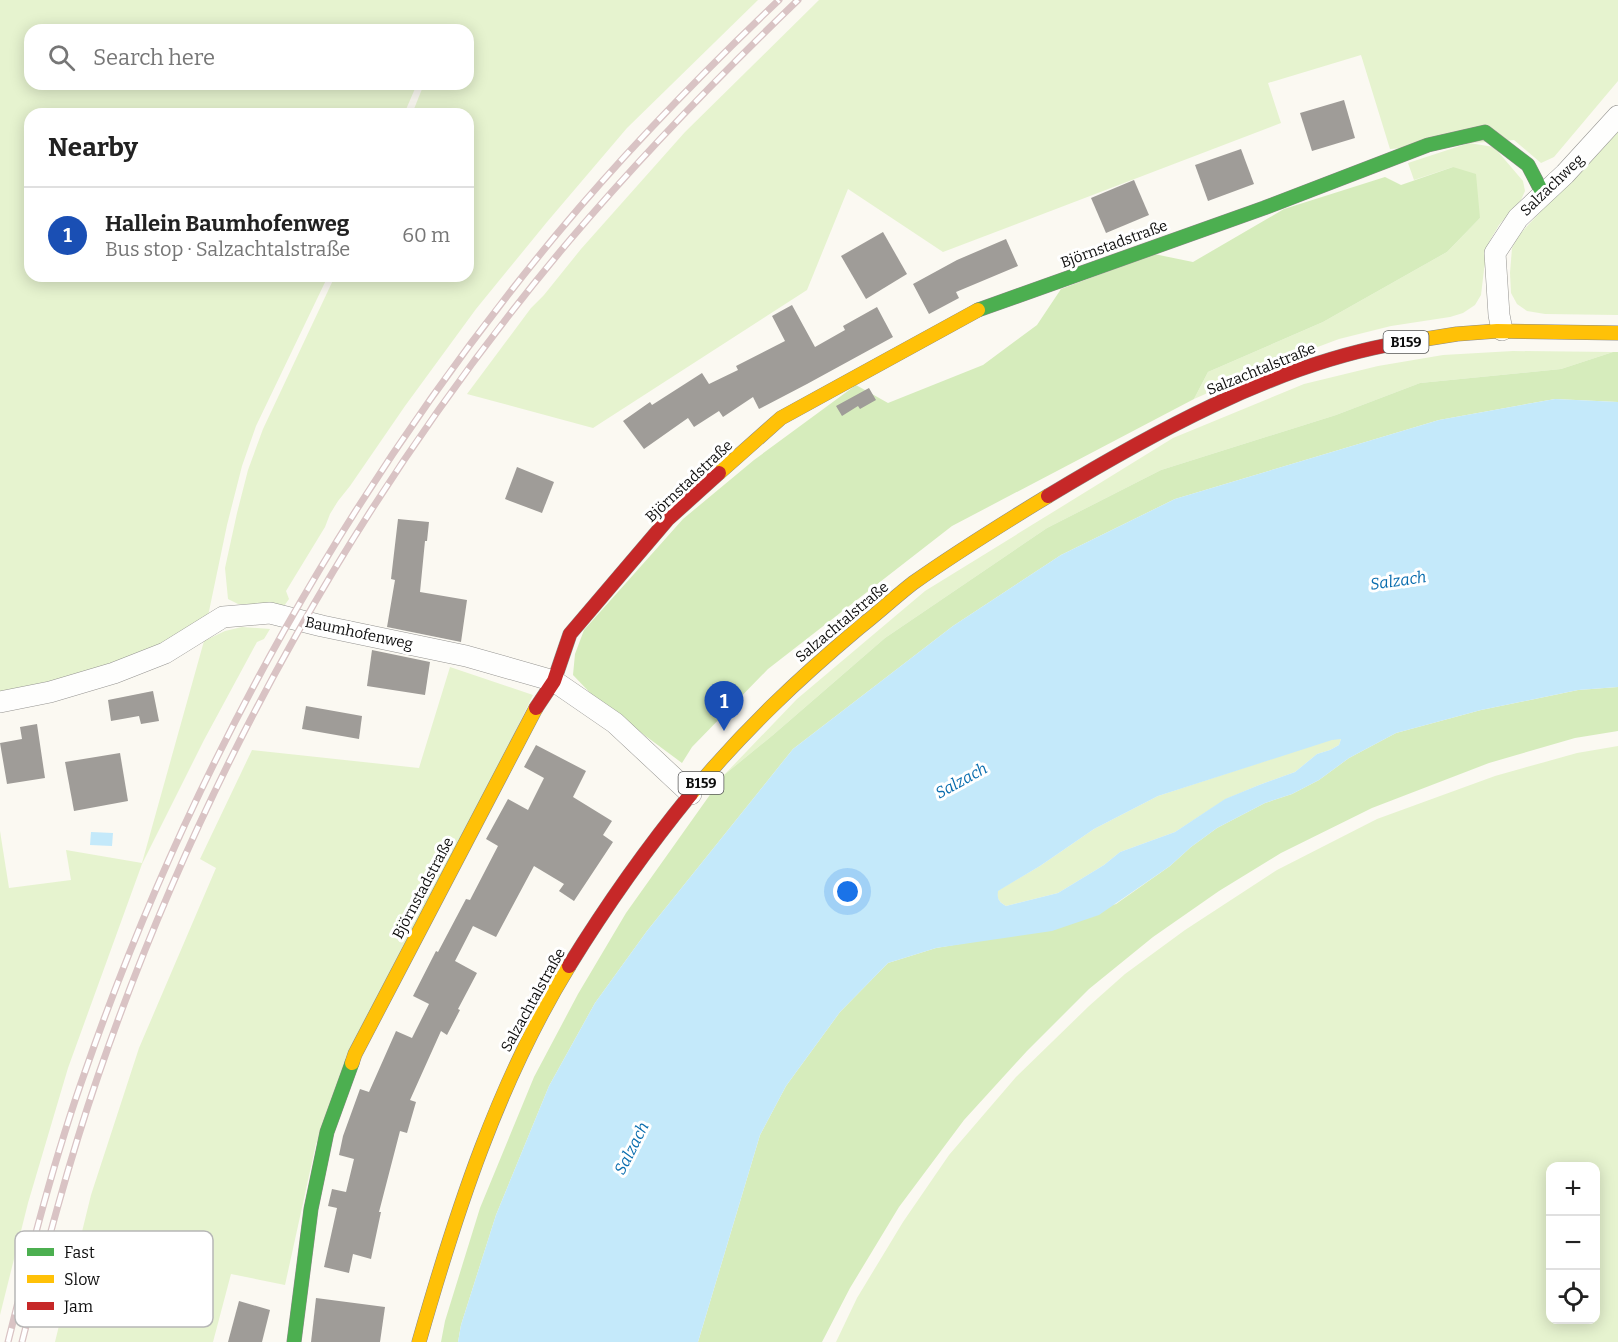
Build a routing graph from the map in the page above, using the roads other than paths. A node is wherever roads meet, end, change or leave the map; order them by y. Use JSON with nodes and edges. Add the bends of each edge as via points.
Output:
{"nodes":[{"id":1,"x":1618,"y":116,"type":"edge"},
{"id":2,"x":1543,"y":194,"type":"junction"},
{"id":3,"x":1502,"y":330,"type":"junction"},
{"id":4,"x":1618,"y":333,"type":"edge"},
{"id":5,"x":554,"y":681,"type":"junction"},
{"id":6,"x":0,"y":702,"type":"edge"},
{"id":7,"x":691,"y":794,"type":"junction"},
{"id":8,"x":294,"y":1342,"type":"edge"},
{"id":9,"x":419,"y":1342,"type":"edge"}],
"edges":[{"from":1,"to":2,"type":"street","name":"Salzachweg"},
{"from":2,"to":3,"type":"street","name":"Salzachweg","via":[[1518,218],[1495,253]]},
{"from":2,"to":5,"type":"street","name":"Björnstadstraße","via":[[1528,165],[1485,132],[1428,145],[972,312],[781,418],[668,519],[570,634]]},
{"from":3,"to":4,"type":"street","name":"Salzachtalstraße","number":"B159"},
{"from":3,"to":7,"type":"street","name":"Salzachtalstraße","number":"B159","via":[[1403,342],[1337,357],[1204,409],[1119,454],[912,584],[818,662],[740,738]]},
{"from":5,"to":6,"type":"street","name":"Baumhofenweg","via":[[466,656],[270,613],[223,617],[165,652],[114,673]]},
{"from":5,"to":7,"type":"street","name":"Baumhofenweg","via":[[615,723]]},
{"from":5,"to":8,"type":"street","name":"Björnstadstraße","via":[[535,710],[355,1054],[327,1132],[311,1209]]},
{"from":7,"to":9,"type":"street","name":"Salzachtalstraße","number":"B159","via":[[623,884],[564,976],[516,1063],[476,1158]]}]}
